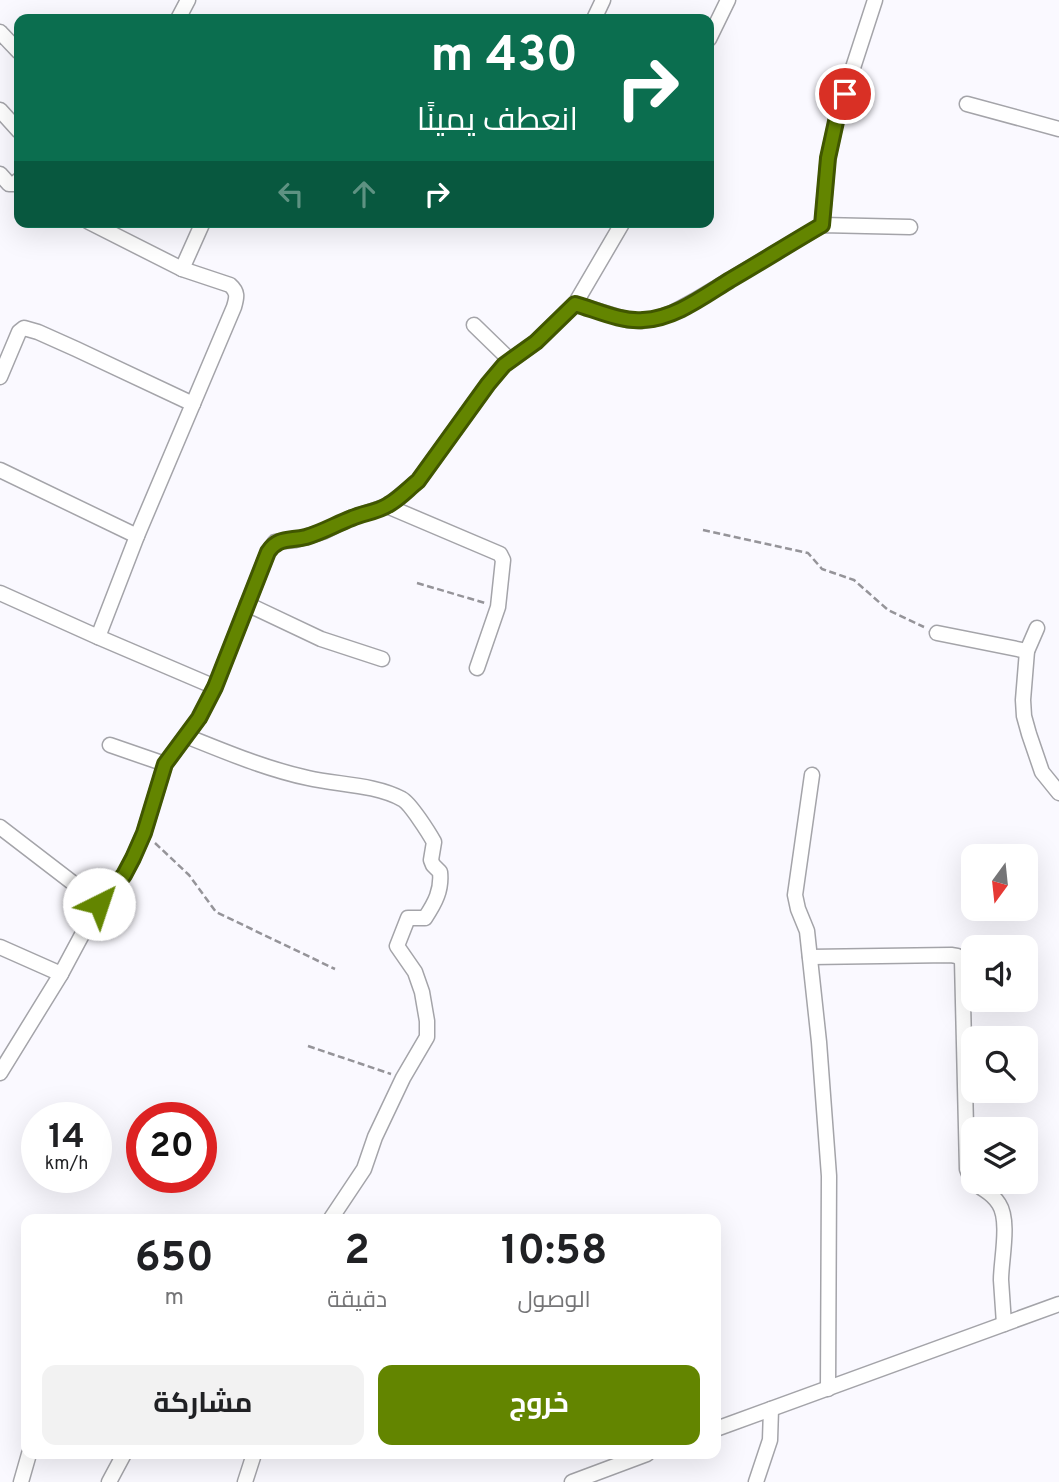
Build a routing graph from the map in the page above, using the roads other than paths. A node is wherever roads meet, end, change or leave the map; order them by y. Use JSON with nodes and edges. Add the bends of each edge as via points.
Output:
{"nodes":[{"id":1,"x":728,"y":0,"type":"edge"},
{"id":2,"x":876,"y":0,"type":"edge"},
{"id":3,"x":714,"y":29,"type":"edge"},
{"id":4,"x":0,"y":32,"type":"edge"},
{"id":5,"x":14,"y":47,"type":"edge"},
{"id":6,"x":967,"y":104,"type":"dead end"},
{"id":7,"x":0,"y":110,"type":"edge"},
{"id":8,"x":14,"y":125,"type":"edge"},
{"id":9,"x":1059,"y":129,"type":"edge"},
{"id":10,"x":0,"y":174,"type":"edge"},
{"id":11,"x":14,"y":182,"type":"edge"},
{"id":12,"x":822,"y":225,"type":"junction"},
{"id":13,"x":910,"y":227,"type":"dead end"},
{"id":14,"x":101,"y":228,"type":"edge"},
{"id":15,"x":200,"y":228,"type":"edge"},
{"id":16,"x":619,"y":228,"type":"edge"},
{"id":17,"x":182,"y":269,"type":"junction"},
{"id":18,"x":575,"y":304,"type":"junction"},
{"id":19,"x":474,"y":325,"type":"dead end"},
{"id":20,"x":510,"y":360,"type":"junction"},
{"id":21,"x":0,"y":377,"type":"edge"},
{"id":22,"x":193,"y":404,"type":"junction"},
{"id":23,"x":0,"y":470,"type":"edge"},
{"id":24,"x":387,"y":506,"type":"junction"},
{"id":25,"x":137,"y":536,"type":"junction"},
{"id":26,"x":0,"y":593,"type":"edge"},
{"id":27,"x":247,"y":604,"type":"junction"},
{"id":28,"x":1037,"y":628,"type":"dead end"},
{"id":29,"x":937,"y":633,"type":"road end"},
{"id":30,"x":98,"y":638,"type":"junction"},
{"id":31,"x":1027,"y":650,"type":"junction"},
{"id":32,"x":382,"y":659,"type":"dead end"},
{"id":33,"x":477,"y":668,"type":"dead end"},
{"id":34,"x":215,"y":687,"type":"junction"},
{"id":35,"x":186,"y":736,"type":"junction"},
{"id":36,"x":110,"y":745,"type":"dead end"},
{"id":37,"x":165,"y":764,"type":"junction"},
{"id":38,"x":811,"y":775,"type":"dead end"},
{"id":39,"x":1059,"y":793,"type":"edge"},
{"id":40,"x":0,"y":827,"type":"edge"},
{"id":41,"x":99,"y":904,"type":"junction"},
{"id":42,"x":0,"y":947,"type":"edge"},
{"id":43,"x":810,"y":957,"type":"junction"},
{"id":44,"x":61,"y":975,"type":"junction"},
{"id":45,"x":0,"y":1073,"type":"edge"},
{"id":46,"x":334,"y":1214,"type":"edge"},
{"id":47,"x":1059,"y":1304,"type":"edge"},
{"id":48,"x":1004,"y":1324,"type":"junction"},
{"id":49,"x":828,"y":1389,"type":"junction"},
{"id":50,"x":771,"y":1409,"type":"junction"},
{"id":51,"x":721,"y":1427,"type":"edge"},
{"id":52,"x":27,"y":1459,"type":"edge"},
{"id":53,"x":121,"y":1459,"type":"edge"},
{"id":54,"x":252,"y":1459,"type":"edge"},
{"id":55,"x":634,"y":1459,"type":"edge"},
{"id":56,"x":20,"y":1482,"type":"edge"},
{"id":57,"x":108,"y":1482,"type":"edge"},
{"id":58,"x":245,"y":1482,"type":"edge"},
{"id":59,"x":572,"y":1482,"type":"edge"},
{"id":60,"x":756,"y":1482,"type":"edge"}],
"edges":[{"from":1,"to":3,"type":"street"},
{"from":2,"to":12,"type":"street","via":[[837,117]]},
{"from":4,"to":5,"type":"street"},
{"from":6,"to":9,"type":"street"},
{"from":7,"to":8,"type":"street"},
{"from":10,"to":11,"type":"street","via":[[9,184]]},
{"from":12,"to":13,"type":"street"},
{"from":12,"to":18,"type":"street","via":[[694,301],[654,319],[628,320]]},
{"from":14,"to":17,"type":"street"},
{"from":15,"to":17,"type":"street"},
{"from":16,"to":18,"type":"street"},
{"from":17,"to":22,"type":"street","via":[[230,285],[237,294]]},
{"from":18,"to":20,"type":"street"},
{"from":19,"to":20,"type":"street"},
{"from":20,"to":24,"type":"street","via":[[418,481]]},
{"from":21,"to":22,"type":"street","via":[[24,328]]},
{"from":22,"to":25,"type":"street"},
{"from":23,"to":25,"type":"street"},
{"from":24,"to":27,"type":"street","via":[[325,531],[275,542]]},
{"from":24,"to":33,"type":"street","via":[[500,554],[503,568],[498,607]]},
{"from":25,"to":30,"type":"street"},
{"from":26,"to":30,"type":"street"},
{"from":27,"to":32,"type":"street","via":[[321,639]]},
{"from":27,"to":34,"type":"street"},
{"from":28,"to":31,"type":"street"},
{"from":29,"to":31,"type":"street"},
{"from":30,"to":34,"type":"street"},
{"from":31,"to":39,"type":"street","via":[[1024,716],[1042,772]]},
{"from":34,"to":35,"type":"street"},
{"from":35,"to":37,"type":"street"},
{"from":35,"to":46,"type":"street","via":[[307,778],[402,799],[434,844],[431,860],[440,872],[440,891],[425,918],[408,918],[397,943],[422,992],[428,1021],[425,1042],[402,1078],[364,1169]]},
{"from":36,"to":37,"type":"street"},
{"from":37,"to":41,"type":"street","via":[[133,858]]},
{"from":38,"to":43,"type":"street","via":[[795,895]]},
{"from":40,"to":41,"type":"street"},
{"from":41,"to":44,"type":"street"},
{"from":42,"to":44,"type":"street"},
{"from":43,"to":48,"type":"street","via":[[951,955],[962,960],[967,1169],[976,1185],[1001,1205]]},
{"from":43,"to":49,"type":"street","via":[[829,1176]]},
{"from":44,"to":45,"type":"street"},
{"from":47,"to":48,"type":"street"},
{"from":48,"to":49,"type":"street"},
{"from":49,"to":50,"type":"street"},
{"from":50,"to":51,"type":"street"},
{"from":50,"to":60,"type":"street","via":[[770,1440]]},
{"from":52,"to":56,"type":"street"},
{"from":53,"to":57,"type":"street"},
{"from":54,"to":58,"type":"street"},
{"from":55,"to":59,"type":"street"}]}
